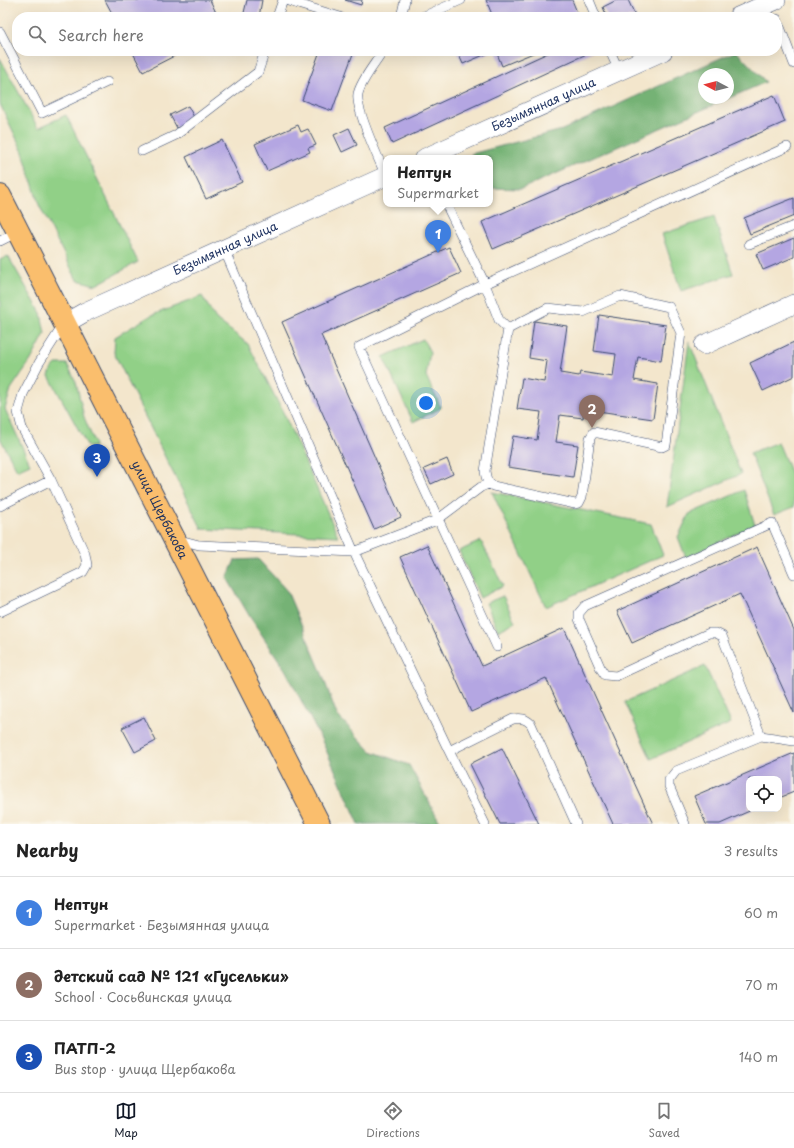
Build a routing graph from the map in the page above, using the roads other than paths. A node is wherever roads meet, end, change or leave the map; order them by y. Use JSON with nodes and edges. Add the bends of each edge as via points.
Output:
{"nodes":[{"id":1,"x":284,"y":0,"type":"edge"},
{"id":2,"x":404,"y":0,"type":"edge"},
{"id":3,"x":461,"y":0,"type":"edge"},
{"id":4,"x":589,"y":0,"type":"edge"},
{"id":5,"x":775,"y":10,"type":"edge"},
{"id":6,"x":279,"y":12,"type":"edge"},
{"id":7,"x":324,"y":12,"type":"edge"},
{"id":8,"x":402,"y":12,"type":"edge"},
{"id":9,"x":433,"y":12,"type":"edge"},
{"id":10,"x":594,"y":12,"type":"edge"},
{"id":11,"x":764,"y":12,"type":"edge"},
{"id":12,"x":782,"y":30,"type":"edge"},
{"id":13,"x":0,"y":32,"type":"edge"},
{"id":14,"x":12,"y":55,"type":"edge"},
{"id":15,"x":12,"y":56,"type":"edge"},
{"id":16,"x":263,"y":56,"type":"edge"},
{"id":17,"x":381,"y":56,"type":"edge"},
{"id":18,"x":612,"y":56,"type":"edge"},
{"id":19,"x":652,"y":56,"type":"edge"},
{"id":20,"x":794,"y":64,"type":"edge"},
{"id":21,"x":618,"y":71,"type":"junction"},
{"id":22,"x":107,"y":82,"type":"dead end"},
{"id":23,"x":787,"y":147,"type":"dead end"},
{"id":24,"x":142,"y":151,"type":"dead end"},
{"id":25,"x":432,"y":155,"type":"edge"},
{"id":26,"x":383,"y":169,"type":"edge"},
{"id":27,"x":383,"y":177,"type":"edge"},
{"id":28,"x":0,"y":196,"type":"edge"},
{"id":29,"x":448,"y":207,"type":"edge"},
{"id":30,"x":794,"y":226,"type":"edge"},
{"id":31,"x":9,"y":236,"type":"edge"},
{"id":32,"x":749,"y":244,"type":"dead end"},
{"id":33,"x":224,"y":249,"type":"junction"},
{"id":34,"x":486,"y":284,"type":"junction"},
{"id":35,"x":794,"y":304,"type":"edge"},
{"id":36,"x":64,"y":324,"type":"junction"},
{"id":37,"x":508,"y":329,"type":"junction"},
{"id":38,"x":704,"y":346,"type":"dead end"},
{"id":39,"x":51,"y":480,"type":"junction"},
{"id":40,"x":488,"y":484,"type":"junction"},
{"id":41,"x":0,"y":506,"type":"edge"},
{"id":42,"x":437,"y":520,"type":"junction"},
{"id":43,"x":173,"y":538,"type":"junction"},
{"id":44,"x":354,"y":552,"type":"junction"},
{"id":45,"x":794,"y":574,"type":"edge"},
{"id":46,"x":0,"y":612,"type":"edge"},
{"id":47,"x":497,"y":647,"type":"dead end"},
{"id":48,"x":761,"y":736,"type":"junction"},
{"id":49,"x":794,"y":741,"type":"edge"},
{"id":50,"x":449,"y":751,"type":"junction"},
{"id":51,"x":319,"y":824,"type":"edge"},
{"id":52,"x":485,"y":824,"type":"edge"},
{"id":53,"x":576,"y":824,"type":"edge"},
{"id":54,"x":685,"y":824,"type":"edge"}],
"edges":[{"from":1,"to":6,"type":"lane"},
{"from":1,"to":7,"type":"lane"},
{"from":2,"to":8,"type":"lane"},
{"from":3,"to":9,"type":"lane"},
{"from":4,"to":10,"type":"lane"},
{"from":5,"to":11,"type":"street"},
{"from":12,"to":20,"type":"lane"},
{"from":13,"to":14,"type":"lane"},
{"from":15,"to":22,"type":"lane","via":[[42,113]]},
{"from":16,"to":24,"type":"lane","via":[[258,72],[176,135]]},
{"from":17,"to":26,"type":"lane","via":[[361,86],[357,102]]},
{"from":18,"to":21,"type":"lane"},
{"from":19,"to":21,"type":"street","name":"Безымянная улица"},
{"from":21,"to":25,"type":"street","name":"Безымянная улица"},
{"from":23,"to":34,"type":"lane"},
{"from":27,"to":33,"type":"street","name":"Безымянная улица"},
{"from":28,"to":31,"type":"main road","name":"улица Щербакова"},
{"from":29,"to":34,"type":"lane"},
{"from":30,"to":32,"type":"lane"},
{"from":31,"to":36,"type":"main road","name":"улица Щербакова"},
{"from":33,"to":36,"type":"street","name":"Безымянная улица"},
{"from":33,"to":44,"type":"lane"},
{"from":34,"to":37,"type":"lane","via":[[499,320]]},
{"from":34,"to":42,"type":"lane","via":[[359,347]]},
{"from":35,"to":38,"type":"street"},
{"from":36,"to":39,"type":"lane","via":[[39,363],[23,394],[18,412],[22,428]]},
{"from":36,"to":43,"type":"main road","name":"улица Щербакова"},
{"from":37,"to":40,"type":"lane","via":[[485,471]]},
{"from":37,"to":40,"type":"lane","via":[[548,308],[583,312],[620,296],[670,308],[681,333],[666,445],[594,432],[590,438],[582,497],[579,503],[575,504]]},
{"from":39,"to":41,"type":"lane"},
{"from":39,"to":46,"type":"lane","via":[[86,554],[87,565],[83,572]]},
{"from":40,"to":42,"type":"lane"},
{"from":42,"to":44,"type":"lane"},
{"from":42,"to":47,"type":"lane"},
{"from":43,"to":44,"type":"lane","via":[[200,545]]},
{"from":43,"to":51,"type":"main road","name":"улица Щербакова"},
{"from":44,"to":50,"type":"lane"},
{"from":45,"to":48,"type":"lane","via":[[772,522],[586,606],[579,613],[579,619],[601,669],[609,676],[616,676],[709,633],[722,636]]},
{"from":48,"to":49,"type":"lane"},
{"from":48,"to":54,"type":"lane","via":[[673,774],[669,786]]},
{"from":50,"to":52,"type":"lane"},
{"from":50,"to":53,"type":"lane","via":[[513,719],[526,720],[531,724]]}]}
